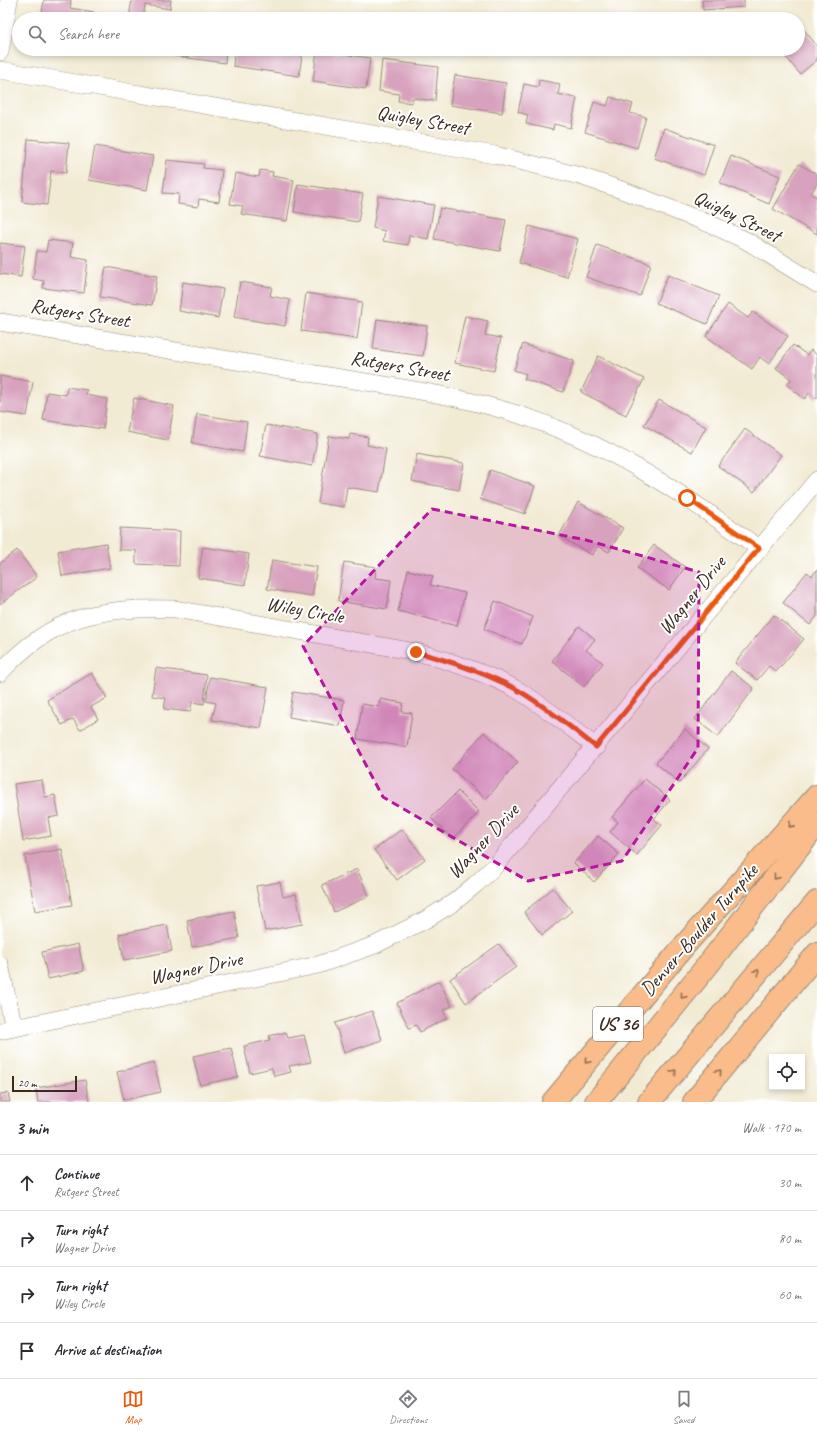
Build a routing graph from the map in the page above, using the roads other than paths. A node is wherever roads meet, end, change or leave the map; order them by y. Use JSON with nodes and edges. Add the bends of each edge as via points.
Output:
{"nodes":[{"id":1,"x":9,"y":0,"type":"edge"},
{"id":2,"x":0,"y":52,"type":"edge"},
{"id":3,"x":0,"y":70,"type":"edge"},
{"id":4,"x":817,"y":284,"type":"edge"},
{"id":5,"x":0,"y":322,"type":"edge"},
{"id":6,"x":817,"y":480,"type":"edge"},
{"id":7,"x":759,"y":548,"type":"junction"},
{"id":8,"x":0,"y":673,"type":"edge"},
{"id":9,"x":596,"y":747,"type":"junction"},
{"id":10,"x":817,"y":796,"type":"edge"},
{"id":11,"x":817,"y":824,"type":"edge"},
{"id":12,"x":817,"y":902,"type":"edge"},
{"id":13,"x":817,"y":954,"type":"edge"},
{"id":14,"x":0,"y":965,"type":"edge"},
{"id":15,"x":7,"y":1030,"type":"edge"},
{"id":16,"x":553,"y":1102,"type":"edge"},
{"id":17,"x":596,"y":1102,"type":"edge"},
{"id":18,"x":649,"y":1102,"type":"edge"},
{"id":19,"x":694,"y":1102,"type":"edge"}],
"edges":[{"from":1,"to":2,"type":"street"},
{"from":3,"to":4,"type":"street","name":"Quigley Street","via":[[536,164],[622,190],[710,224],[747,241]]},
{"from":5,"to":7,"type":"street","name":"Rutgers Street","via":[[390,386],[471,402],[528,418],[620,457],[687,498]]},
{"from":6,"to":7,"type":"street","name":"Wagner Drive"},
{"from":7,"to":9,"type":"street","name":"Wagner Drive"},
{"from":8,"to":9,"type":"street","name":"Wiley Circle","via":[[44,633],[65,623],[114,611],[142,608],[175,609],[416,652],[445,660],[480,672],[515,689]]},
{"from":9,"to":15,"type":"street","name":"Wagner Drive","via":[[494,866],[453,903],[425,920],[375,944],[318,965]]},
{"from":10,"to":16,"type":"highway","name":"Denver–Boulder Turnpike","number":"US 36","one_way":true,"via":[[684,946]]},
{"from":11,"to":17,"type":"highway","one_way":true,"via":[[712,960]]},
{"from":18,"to":12,"type":"highway","one_way":true},
{"from":19,"to":13,"type":"highway","one_way":true},
{"from":14,"to":15,"type":"street"}]}
